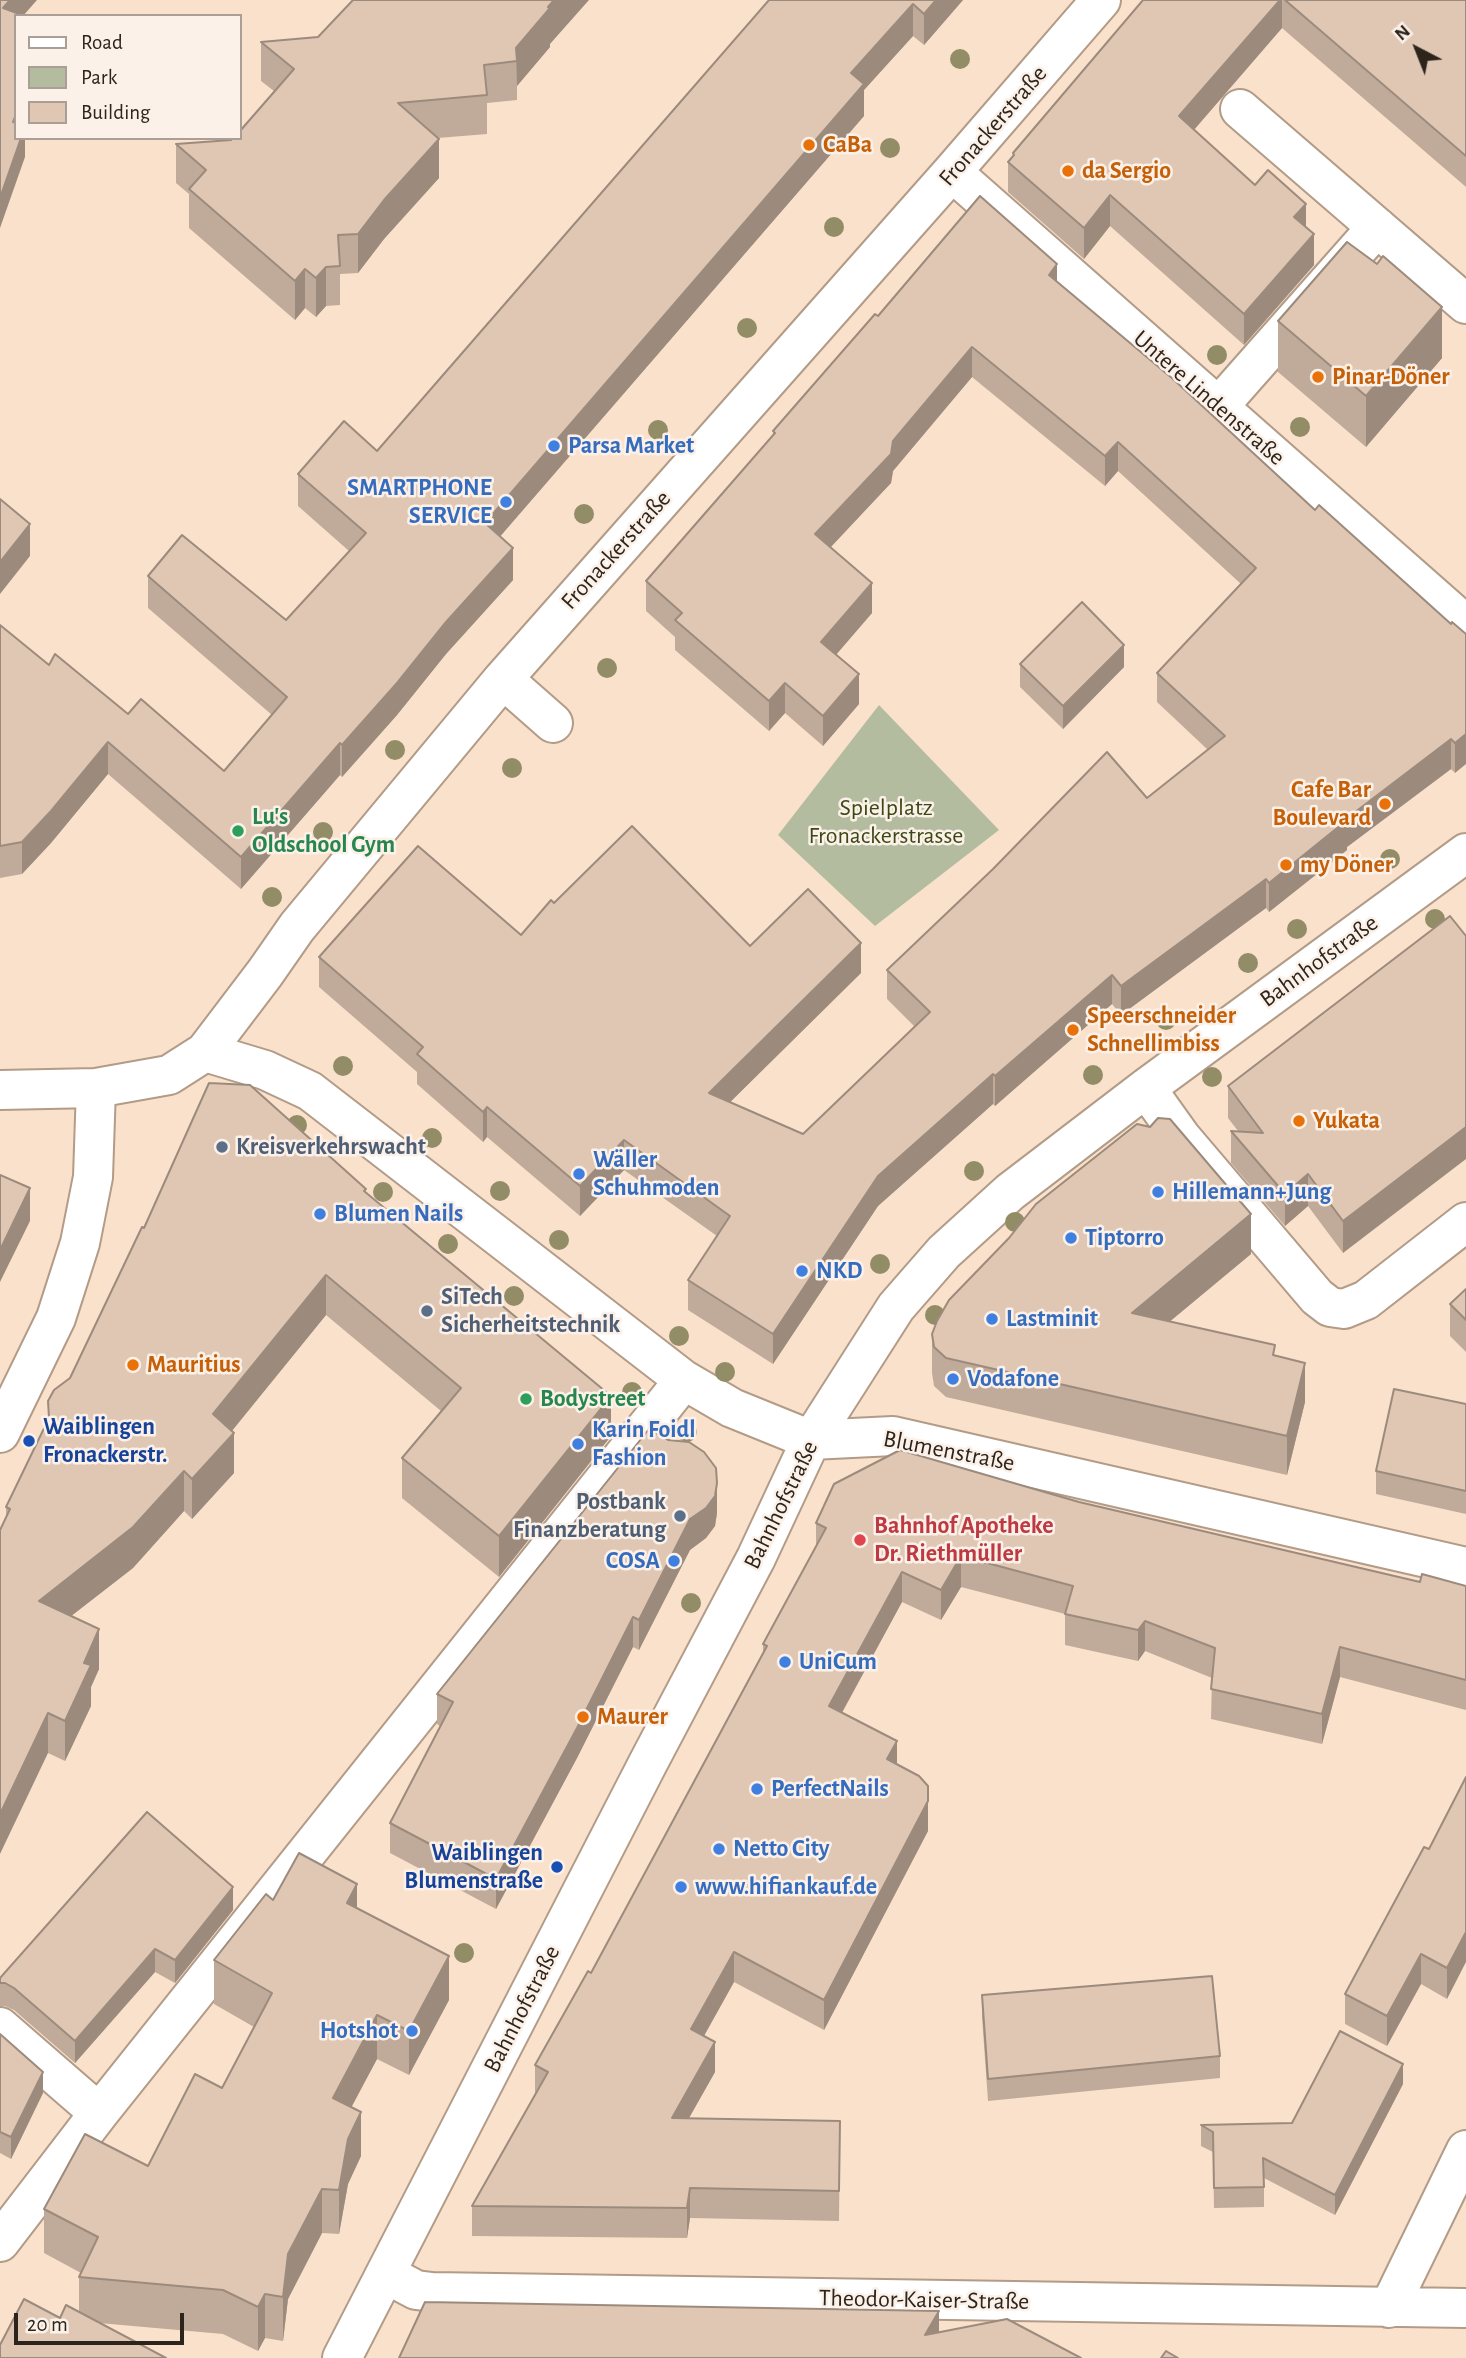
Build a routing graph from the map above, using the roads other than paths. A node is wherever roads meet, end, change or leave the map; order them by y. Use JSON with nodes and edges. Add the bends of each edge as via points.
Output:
{"nodes":[{"id":1,"x":1101,"y":0,"type":"edge"},
{"id":2,"x":1240,"y":109,"type":"dead end"},
{"id":3,"x":953,"y":172,"type":"junction"},
{"id":4,"x":1377,"y":227,"type":"junction"},
{"id":5,"x":1466,"y":304,"type":"edge"},
{"id":6,"x":1219,"y":406,"type":"junction"},
{"id":7,"x":1466,"y":625,"type":"edge"},
{"id":8,"x":503,"y":679,"type":"junction"},
{"id":9,"x":554,"y":723,"type":"dead end"},
{"id":10,"x":1466,"y":853,"type":"edge"},
{"id":11,"x":205,"y":1052,"type":"junction"},
{"id":12,"x":96,"y":1088,"type":"junction"},
{"id":13,"x":1146,"y":1088,"type":"junction"},
{"id":14,"x":0,"y":1090,"type":"edge"},
{"id":15,"x":1466,"y":1223,"type":"edge"},
{"id":16,"x":684,"y":1380,"type":"junction"},
{"id":17,"x":0,"y":1433,"type":"edge"},
{"id":18,"x":811,"y":1440,"type":"junction"},
{"id":19,"x":1466,"y":1567,"type":"edge"},
{"id":20,"x":0,"y":2027,"type":"edge"},
{"id":21,"x":99,"y":2113,"type":"junction"},
{"id":22,"x":1466,"y":2150,"type":"edge"},
{"id":23,"x":0,"y":2242,"type":"edge"},
{"id":24,"x":386,"y":2274,"type":"junction"},
{"id":25,"x":1389,"y":2308,"type":"junction"},
{"id":26,"x":1466,"y":2308,"type":"edge"},
{"id":27,"x":342,"y":2358,"type":"edge"}],
"edges":[{"from":1,"to":3,"type":"street","name":"Fronackerstraße"},
{"from":2,"to":4,"type":"street"},
{"from":3,"to":6,"type":"street","name":"Untere Lindenstraße"},
{"from":3,"to":8,"type":"street","name":"Fronackerstraße"},
{"from":4,"to":5,"type":"street"},
{"from":4,"to":6,"type":"street"},
{"from":6,"to":7,"type":"street","name":"Untere Lindenstraße"},
{"from":8,"to":9,"type":"street"},
{"from":8,"to":11,"type":"street","name":"Fronackerstraße","via":[[297,927]]},
{"from":10,"to":13,"type":"street","name":"Bahnhofstraße"},
{"from":11,"to":12,"type":"street","name":"Fronackerstraße","via":[[169,1075]]},
{"from":11,"to":16,"type":"street","name":"Blumenstraße","via":[[265,1070],[310,1091]]},
{"from":12,"to":14,"type":"street","name":"Fronackerstraße"},
{"from":12,"to":17,"type":"street","via":[[93,1177],[80,1243],[56,1318]]},
{"from":13,"to":15,"type":"street","via":[[1181,1137],[1330,1307],[1344,1309],[1366,1300]]},
{"from":13,"to":18,"type":"street","name":"Bahnhofstraße","via":[[1010,1192],[944,1252],[896,1307]]},
{"from":16,"to":18,"type":"street","name":"Blumenstraße","via":[[732,1408]]},
{"from":16,"to":21,"type":"street"},
{"from":18,"to":19,"type":"street","name":"Blumenstraße","via":[[893,1436]]},
{"from":18,"to":24,"type":"street","name":"Bahnhofstraße","via":[[756,1558]]},
{"from":20,"to":21,"type":"street"},
{"from":21,"to":23,"type":"street"},
{"from":22,"to":25,"type":"street"},
{"from":24,"to":25,"type":"street","name":"Theodor-Kaiser-Straße","via":[[416,2290],[432,2292]]},
{"from":24,"to":27,"type":"street","name":"Bahnhofstraße"},
{"from":25,"to":26,"type":"street","name":"Theodor-Kaiser-Straße"}]}
